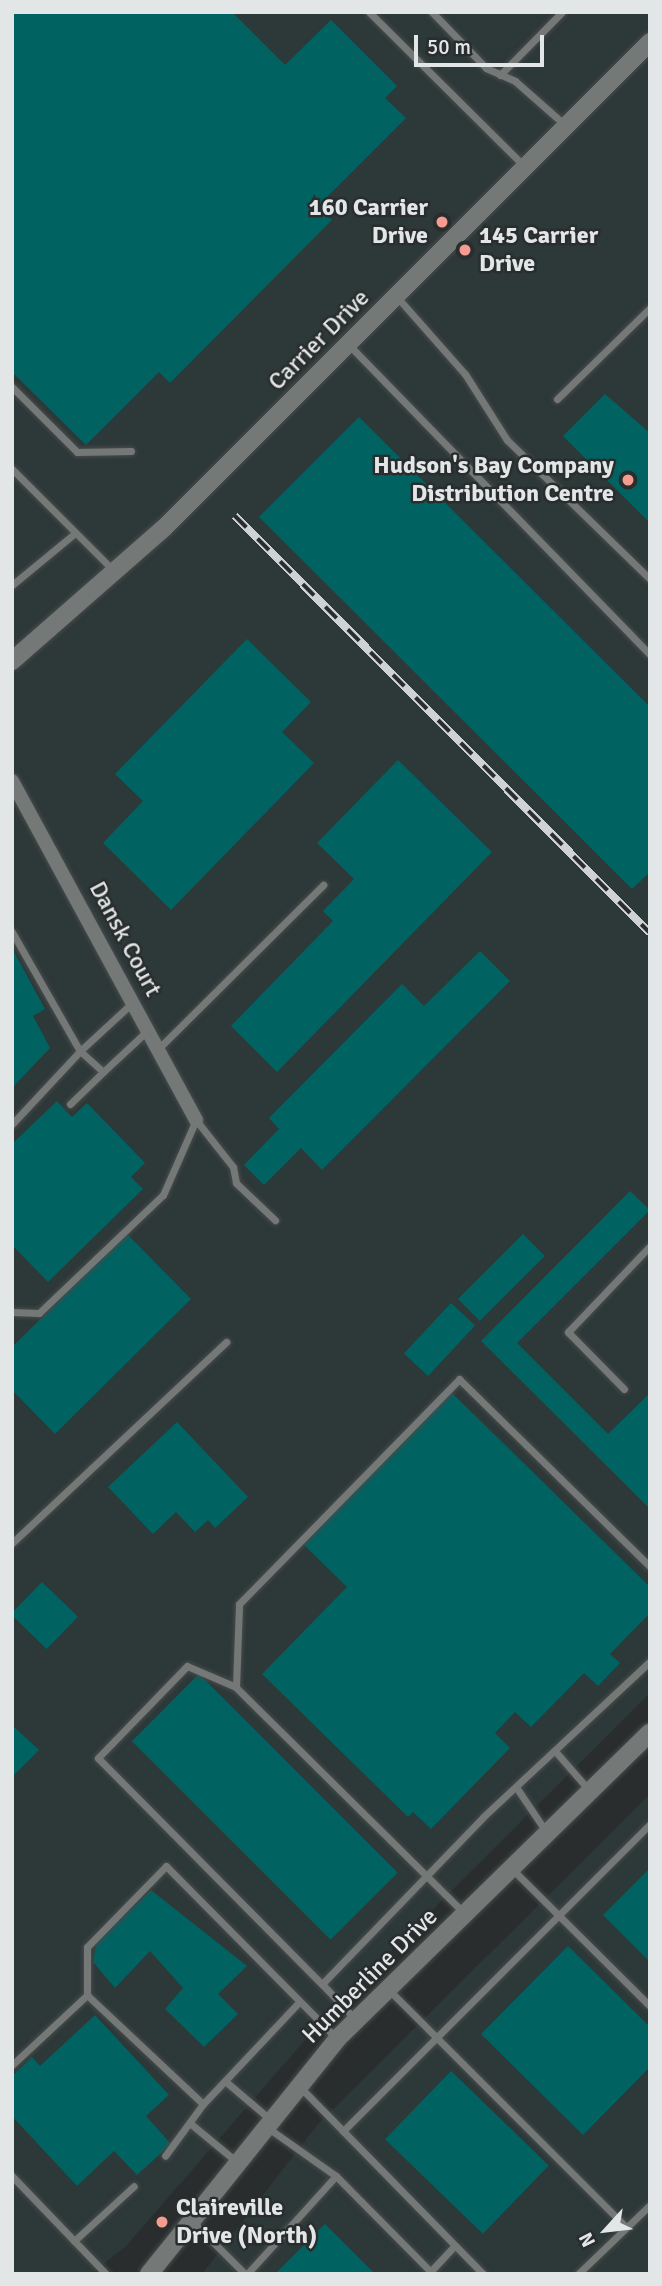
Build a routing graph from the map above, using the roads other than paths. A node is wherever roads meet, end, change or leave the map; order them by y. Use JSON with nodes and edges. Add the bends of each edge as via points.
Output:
{"nodes":[{"id":1,"x":369,"y":12,"type":"edge"},
{"id":2,"x":432,"y":12,"type":"edge"},
{"id":3,"x":562,"y":12,"type":"edge"},
{"id":4,"x":650,"y":42,"type":"edge"},
{"id":5,"x":500,"y":75,"type":"junction"},
{"id":6,"x":566,"y":126,"type":"junction"},
{"id":7,"x":525,"y":167,"type":"junction"},
{"id":8,"x":397,"y":297,"type":"junction"},
{"id":9,"x":650,"y":308,"type":"edge"},
{"id":10,"x":349,"y":345,"type":"junction"},
{"id":11,"x":12,"y":387,"type":"edge"},
{"id":12,"x":557,"y":399,"type":"dead end"},
{"id":13,"x":131,"y":451,"type":"dead end"},
{"id":14,"x":12,"y":469,"type":"edge"},
{"id":15,"x":75,"y":533,"type":"junction"},
{"id":16,"x":115,"y":572,"type":"junction"},
{"id":17,"x":650,"y":579,"type":"edge"},
{"id":18,"x":12,"y":584,"type":"edge"},
{"id":19,"x":650,"y":655,"type":"edge"},
{"id":20,"x":12,"y":661,"type":"edge"},
{"id":21,"x":12,"y":781,"type":"edge"},
{"id":22,"x":323,"y":885,"type":"dead end"},
{"id":23,"x":12,"y":932,"type":"edge"},
{"id":24,"x":133,"y":1002,"type":"junction"},
{"id":25,"x":148,"y":1031,"type":"junction"},
{"id":26,"x":158,"y":1049,"type":"junction"},
{"id":27,"x":80,"y":1051,"type":"junction"},
{"id":28,"x":103,"y":1072,"type":"junction"},
{"id":29,"x":69,"y":1104,"type":"dead end"},
{"id":30,"x":197,"y":1120,"type":"junction"},
{"id":31,"x":12,"y":1124,"type":"edge"},
{"id":32,"x":275,"y":1220,"type":"dead end"},
{"id":33,"x":650,"y":1246,"type":"edge"},
{"id":34,"x":12,"y":1311,"type":"edge"},
{"id":35,"x":226,"y":1342,"type":"dead end"},
{"id":36,"x":624,"y":1389,"type":"dead end"},
{"id":37,"x":12,"y":1543,"type":"edge"},
{"id":38,"x":650,"y":1567,"type":"edge"},
{"id":39,"x":650,"y":1661,"type":"edge"},
{"id":40,"x":236,"y":1687,"type":"junction"},
{"id":41,"x":650,"y":1733,"type":"edge"},
{"id":42,"x":555,"y":1752,"type":"junction"},
{"id":43,"x":516,"y":1787,"type":"junction"},
{"id":44,"x":591,"y":1792,"type":"junction"},
{"id":45,"x":650,"y":1824,"type":"edge"},
{"id":46,"x":548,"y":1834,"type":"junction"},
{"id":47,"x":512,"y":1869,"type":"junction"},
{"id":48,"x":426,"y":1875,"type":"junction"},
{"id":49,"x":466,"y":1914,"type":"junction"},
{"id":50,"x":558,"y":1916,"type":"junction"},
{"id":51,"x":322,"y":1984,"type":"junction"},
{"id":52,"x":389,"y":1990,"type":"junction"},
{"id":53,"x":88,"y":1995,"type":"junction"},
{"id":54,"x":299,"y":2002,"type":"junction"},
{"id":55,"x":650,"y":2006,"type":"edge"},
{"id":56,"x":356,"y":2021,"type":"junction"},
{"id":57,"x":436,"y":2037,"type":"junction"},
{"id":58,"x":337,"y":2039,"type":"junction"},
{"id":59,"x":12,"y":2065,"type":"edge"},
{"id":60,"x":225,"y":2081,"type":"junction"},
{"id":61,"x":299,"y":2086,"type":"junction"},
{"id":62,"x":203,"y":2104,"type":"junction"},
{"id":63,"x":191,"y":2124,"type":"junction"},
{"id":64,"x":269,"y":2124,"type":"junction"},
{"id":65,"x":343,"y":2131,"type":"junction"},
{"id":66,"x":165,"y":2156,"type":"dead end"},
{"id":67,"x":238,"y":2162,"type":"junction"},
{"id":68,"x":12,"y":2176,"type":"edge"},
{"id":69,"x":336,"y":2176,"type":"junction"},
{"id":70,"x":134,"y":2186,"type":"dead end"},
{"id":71,"x":650,"y":2205,"type":"edge"},
{"id":72,"x":191,"y":2220,"type":"junction"},
{"id":73,"x":626,"y":2227,"type":"junction"},
{"id":74,"x":74,"y":2241,"type":"junction"},
{"id":75,"x":455,"y":2245,"type":"junction"},
{"id":76,"x":432,"y":2273,"type":"edge"},
{"id":77,"x":106,"y":2274,"type":"edge"},
{"id":78,"x":149,"y":2274,"type":"edge"},
{"id":79,"x":246,"y":2274,"type":"edge"},
{"id":80,"x":483,"y":2274,"type":"edge"},
{"id":81,"x":578,"y":2274,"type":"edge"}],
"edges":[{"from":1,"to":7,"type":"lane"},
{"from":2,"to":5,"type":"lane"},
{"from":3,"to":5,"type":"lane"},
{"from":4,"to":6,"type":"street","name":"Carrier Drive"},
{"from":5,"to":6,"type":"lane"},
{"from":6,"to":7,"type":"street","name":"Carrier Drive"},
{"from":7,"to":8,"type":"street","name":"Carrier Drive"},
{"from":8,"to":10,"type":"street","name":"Carrier Drive"},
{"from":8,"to":17,"type":"lane","via":[[465,374],[507,440]]},
{"from":9,"to":12,"type":"lane"},
{"from":10,"to":16,"type":"street","name":"Carrier Drive"},
{"from":10,"to":19,"type":"lane"},
{"from":11,"to":13,"type":"lane","via":[[77,452]]},
{"from":14,"to":15,"type":"lane"},
{"from":15,"to":16,"type":"lane"},
{"from":15,"to":18,"type":"lane"},
{"from":16,"to":20,"type":"street","name":"Carrier Drive"},
{"from":21,"to":24,"type":"street","name":"Dansk Court"},
{"from":22,"to":26,"type":"lane"},
{"from":23,"to":27,"type":"lane"},
{"from":24,"to":25,"type":"street","name":"Dansk Court"},
{"from":24,"to":27,"type":"lane","via":[[108,1018]]},
{"from":25,"to":26,"type":"street","name":"Dansk Court"},
{"from":25,"to":28,"type":"lane"},
{"from":26,"to":30,"type":"street","name":"Dansk Court"},
{"from":27,"to":28,"type":"lane"},
{"from":27,"to":31,"type":"lane"},
{"from":28,"to":29,"type":"lane"},
{"from":30,"to":32,"type":"lane","via":[[233,1167],[236,1183]]},
{"from":30,"to":34,"type":"lane","via":[[163,1195],[39,1313]]},
{"from":33,"to":36,"type":"lane","via":[[568,1332]]},
{"from":35,"to":37,"type":"lane"},
{"from":38,"to":40,"type":"lane","via":[[459,1379],[239,1604]]},
{"from":39,"to":42,"type":"lane"},
{"from":40,"to":48,"type":"lane"},
{"from":40,"to":51,"type":"lane","via":[[187,1667],[98,1758]]},
{"from":41,"to":44,"type":"street","name":"Humberline Drive"},
{"from":42,"to":43,"type":"lane"},
{"from":42,"to":44,"type":"lane"},
{"from":43,"to":46,"type":"lane"},
{"from":43,"to":48,"type":"lane"},
{"from":44,"to":46,"type":"street","name":"Humberline Drive"},
{"from":45,"to":50,"type":"lane"},
{"from":46,"to":47,"type":"street","name":"Humberline Drive"},
{"from":47,"to":49,"type":"street","name":"Humberline Drive"},
{"from":47,"to":50,"type":"lane"},
{"from":48,"to":49,"type":"lane"},
{"from":48,"to":51,"type":"lane"},
{"from":49,"to":52,"type":"street","name":"Humberline Drive"},
{"from":50,"to":55,"type":"lane"},
{"from":50,"to":57,"type":"lane"},
{"from":51,"to":56,"type":"lane"},
{"from":52,"to":56,"type":"street","name":"Humberline Drive"},
{"from":52,"to":57,"type":"lane"},
{"from":53,"to":54,"type":"lane","via":[[87,1947],[166,1866]]},
{"from":53,"to":59,"type":"lane"},
{"from":53,"to":62,"type":"lane"},
{"from":54,"to":58,"type":"lane"},
{"from":54,"to":60,"type":"lane"},
{"from":56,"to":58,"type":"street","name":"Humberline Drive"},
{"from":57,"to":65,"type":"lane"},
{"from":57,"to":73,"type":"lane"},
{"from":58,"to":61,"type":"street","name":"Humberline Drive"},
{"from":60,"to":62,"type":"lane"},
{"from":60,"to":64,"type":"lane"},
{"from":61,"to":64,"type":"street","name":"Humberline Drive"},
{"from":61,"to":65,"type":"lane"},
{"from":62,"to":63,"type":"lane"},
{"from":63,"to":66,"type":"lane"},
{"from":63,"to":67,"type":"lane"},
{"from":64,"to":67,"type":"street","name":"Humberline Drive"},
{"from":64,"to":69,"type":"lane"},
{"from":65,"to":75,"type":"lane"},
{"from":67,"to":72,"type":"street","name":"Humberline Drive"},
{"from":68,"to":74,"type":"lane"},
{"from":69,"to":76,"type":"lane"},
{"from":69,"to":79,"type":"lane"},
{"from":70,"to":74,"type":"lane"},
{"from":71,"to":73,"type":"lane"},
{"from":72,"to":78,"type":"street","name":"Humberline Drive"},
{"from":72,"to":79,"type":"lane"},
{"from":73,"to":81,"type":"lane"},
{"from":74,"to":77,"type":"lane"},
{"from":75,"to":76,"type":"lane"},
{"from":75,"to":80,"type":"lane"}]}
